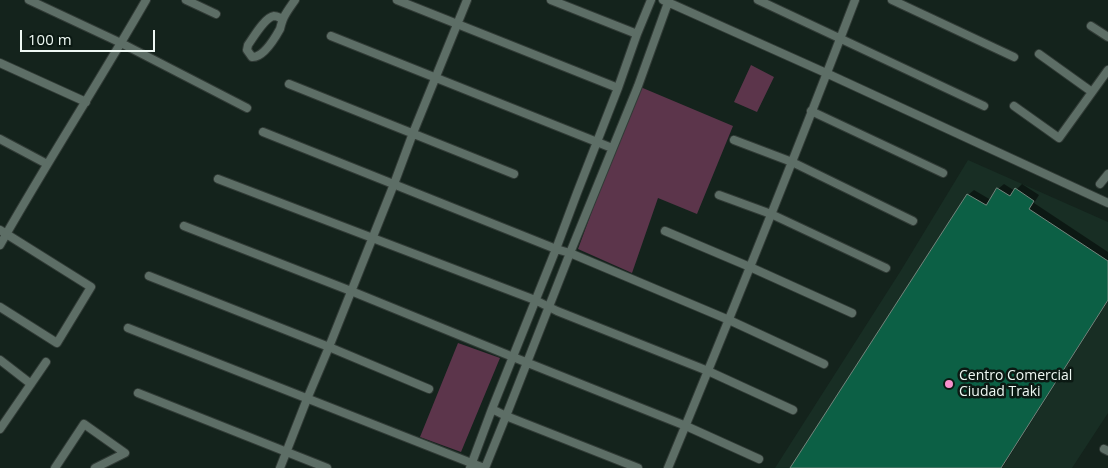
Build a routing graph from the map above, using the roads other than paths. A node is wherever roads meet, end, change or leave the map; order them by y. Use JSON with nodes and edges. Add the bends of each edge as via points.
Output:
{"nodes":[{"id":1,"x":29,"y":0,"type":"edge"},
{"id":2,"x":146,"y":0,"type":"edge"},
{"id":3,"x":186,"y":0,"type":"edge"},
{"id":4,"x":295,"y":0,"type":"edge"},
{"id":5,"x":397,"y":0,"type":"edge"},
{"id":6,"x":467,"y":0,"type":"edge"},
{"id":7,"x":551,"y":0,"type":"edge"},
{"id":8,"x":651,"y":0,"type":"edge"},
{"id":9,"x":758,"y":0,"type":"edge"},
{"id":10,"x":855,"y":0,"type":"edge"},
{"id":11,"x":892,"y":0,"type":"edge"},
{"id":12,"x":667,"y":1,"type":"edge"},
{"id":13,"x":216,"y":14,"type":"dead end"},
{"id":14,"x":283,"y":19,"type":"junction"},
{"id":15,"x":457,"y":24,"type":"junction"},
{"id":16,"x":1092,"y":26,"type":"dead end"},
{"id":17,"x":637,"y":34,"type":"junction"},
{"id":18,"x":331,"y":36,"type":"dead end"},
{"id":19,"x":1108,"y":37,"type":"edge"},
{"id":20,"x":840,"y":38,"type":"junction"},
{"id":21,"x":121,"y":43,"type":"junction"},
{"id":22,"x":1039,"y":54,"type":"dead end"},
{"id":23,"x":1014,"y":57,"type":"dead end"},
{"id":24,"x":0,"y":63,"type":"edge"},
{"id":25,"x":1108,"y":70,"type":"edge"},
{"id":26,"x":826,"y":74,"type":"junction"},
{"id":27,"x":436,"y":78,"type":"junction"},
{"id":28,"x":290,"y":84,"type":"dead end"},
{"id":29,"x":618,"y":88,"type":"junction"},
{"id":30,"x":1092,"y":92,"type":"junction"},
{"id":31,"x":86,"y":102,"type":"junction"},
{"id":32,"x":984,"y":106,"type":"dead end"},
{"id":33,"x":1014,"y":106,"type":"dead end"},
{"id":34,"x":247,"y":108,"type":"dead end"},
{"id":35,"x":811,"y":112,"type":"junction"},
{"id":36,"x":263,"y":132,"type":"dead end"},
{"id":37,"x":413,"y":133,"type":"junction"},
{"id":38,"x":0,"y":139,"type":"edge"},
{"id":39,"x":734,"y":140,"type":"dead end"},
{"id":40,"x":597,"y":142,"type":"junction"},
{"id":41,"x":612,"y":148,"type":"junction"},
{"id":42,"x":792,"y":162,"type":"junction"},
{"id":43,"x":47,"y":164,"type":"junction"},
{"id":44,"x":943,"y":173,"type":"dead end"},
{"id":45,"x":514,"y":174,"type":"dead end"},
{"id":46,"x":1108,"y":174,"type":"edge"},
{"id":47,"x":218,"y":179,"type":"dead end"},
{"id":48,"x":394,"y":184,"type":"junction"},
{"id":49,"x":1100,"y":184,"type":"dead end"},
{"id":50,"x":719,"y":194,"type":"dead end"},
{"id":51,"x":1108,"y":203,"type":"edge"},
{"id":52,"x":771,"y":214,"type":"junction"},
{"id":53,"x":913,"y":221,"type":"dead end"},
{"id":54,"x":184,"y":226,"type":"dead end"},
{"id":55,"x":665,"y":231,"type":"dead end"},
{"id":56,"x":3,"y":232,"type":"edge"},
{"id":57,"x":372,"y":238,"type":"junction"},
{"id":58,"x":0,"y":244,"type":"edge"},
{"id":59,"x":556,"y":249,"type":"junction"},
{"id":60,"x":570,"y":254,"type":"junction"},
{"id":61,"x":750,"y":267,"type":"junction"},
{"id":62,"x":886,"y":268,"type":"dead end"},
{"id":63,"x":149,"y":276,"type":"dead end"},
{"id":64,"x":351,"y":292,"type":"junction"},
{"id":65,"x":536,"y":300,"type":"junction"},
{"id":66,"x":0,"y":307,"type":"edge"},
{"id":67,"x":548,"y":307,"type":"junction"},
{"id":68,"x":852,"y":313,"type":"dead end"},
{"id":69,"x":729,"y":320,"type":"junction"},
{"id":70,"x":128,"y":328,"type":"dead end"},
{"id":71,"x":329,"y":346,"type":"junction"},
{"id":72,"x":513,"y":357,"type":"junction"},
{"id":73,"x":0,"y":360,"type":"edge"},
{"id":74,"x":46,"y":362,"type":"dead end"},
{"id":75,"x":527,"y":363,"type":"junction"},
{"id":76,"x":824,"y":364,"type":"dead end"},
{"id":77,"x":708,"y":372,"type":"junction"},
{"id":78,"x":31,"y":384,"type":"junction"},
{"id":79,"x":428,"y":389,"type":"dead end"},
{"id":80,"x":138,"y":393,"type":"dead end"},
{"id":81,"x":307,"y":399,"type":"junction"},
{"id":82,"x":492,"y":409,"type":"junction"},
{"id":83,"x":793,"y":410,"type":"dead end"},
{"id":84,"x":506,"y":416,"type":"junction"},
{"id":85,"x":686,"y":426,"type":"junction"},
{"id":86,"x":0,"y":429,"type":"edge"},
{"id":87,"x":286,"y":452,"type":"junction"},
{"id":88,"x":759,"y":459,"type":"dead end"},
{"id":89,"x":471,"y":466,"type":"edge"},
{"id":90,"x":55,"y":468,"type":"edge"},
{"id":91,"x":95,"y":468,"type":"edge"},
{"id":92,"x":280,"y":468,"type":"edge"},
{"id":93,"x":327,"y":468,"type":"edge"},
{"id":94,"x":484,"y":468,"type":"edge"},
{"id":95,"x":638,"y":468,"type":"edge"},
{"id":96,"x":668,"y":468,"type":"edge"}],
"edges":[{"from":1,"to":21,"type":"street"},
{"from":2,"to":21,"type":"street"},
{"from":3,"to":13,"type":"street"},
{"from":4,"to":14,"type":"street"},
{"from":5,"to":15,"type":"street"},
{"from":6,"to":15,"type":"street"},
{"from":7,"to":17,"type":"street"},
{"from":8,"to":17,"type":"street"},
{"from":9,"to":20,"type":"street"},
{"from":10,"to":20,"type":"street"},
{"from":11,"to":23,"type":"street"},
{"from":12,"to":26,"type":"street"},
{"from":12,"to":41,"type":"street","via":[[638,86]]},
{"from":14,"to":14,"type":"street","via":[[273,16],[266,20],[248,45],[247,50],[252,56],[261,55]]},
{"from":15,"to":27,"type":"street"},
{"from":15,"to":29,"type":"street"},
{"from":16,"to":19,"type":"street"},
{"from":17,"to":29,"type":"street"},
{"from":18,"to":27,"type":"street"},
{"from":20,"to":26,"type":"street"},
{"from":20,"to":32,"type":"street"},
{"from":21,"to":31,"type":"street"},
{"from":21,"to":34,"type":"street"},
{"from":22,"to":30,"type":"street"},
{"from":24,"to":31,"type":"street"},
{"from":25,"to":30,"type":"street"},
{"from":26,"to":35,"type":"street"},
{"from":26,"to":51,"type":"street"},
{"from":27,"to":37,"type":"street"},
{"from":27,"to":40,"type":"street"},
{"from":28,"to":37,"type":"street"},
{"from":29,"to":40,"type":"street"},
{"from":30,"to":33,"type":"street","via":[[1059,138]]},
{"from":31,"to":43,"type":"street"},
{"from":35,"to":42,"type":"street"},
{"from":35,"to":44,"type":"street"},
{"from":36,"to":48,"type":"street"},
{"from":37,"to":45,"type":"street"},
{"from":37,"to":48,"type":"street"},
{"from":38,"to":43,"type":"street"},
{"from":39,"to":42,"type":"street"},
{"from":40,"to":41,"type":"street"},
{"from":40,"to":59,"type":"street"},
{"from":41,"to":60,"type":"street"},
{"from":42,"to":52,"type":"street"},
{"from":42,"to":53,"type":"street"},
{"from":43,"to":56,"type":"street"},
{"from":46,"to":49,"type":"street"},
{"from":47,"to":57,"type":"street"},
{"from":48,"to":57,"type":"street"},
{"from":48,"to":59,"type":"street"},
{"from":50,"to":52,"type":"street"},
{"from":52,"to":61,"type":"street"},
{"from":52,"to":62,"type":"street"},
{"from":54,"to":64,"type":"street"},
{"from":55,"to":61,"type":"street"},
{"from":56,"to":58,"type":"street"},
{"from":56,"to":66,"type":"street","via":[[91,287],[57,343]]},
{"from":57,"to":64,"type":"street"},
{"from":57,"to":65,"type":"street"},
{"from":59,"to":60,"type":"street"},
{"from":59,"to":65,"type":"street"},
{"from":60,"to":67,"type":"street"},
{"from":60,"to":69,"type":"street"},
{"from":61,"to":68,"type":"street"},
{"from":61,"to":69,"type":"street"},
{"from":63,"to":71,"type":"street"},
{"from":64,"to":71,"type":"street"},
{"from":64,"to":72,"type":"street"},
{"from":65,"to":67,"type":"street"},
{"from":65,"to":72,"type":"street"},
{"from":67,"to":75,"type":"street"},
{"from":67,"to":77,"type":"street"},
{"from":69,"to":76,"type":"street"},
{"from":69,"to":77,"type":"street"},
{"from":70,"to":81,"type":"street"},
{"from":71,"to":79,"type":"street"},
{"from":71,"to":81,"type":"street"},
{"from":72,"to":75,"type":"street"},
{"from":72,"to":82,"type":"street"},
{"from":73,"to":78,"type":"street"},
{"from":74,"to":78,"type":"street"},
{"from":75,"to":84,"type":"street"},
{"from":75,"to":85,"type":"street"},
{"from":77,"to":83,"type":"street"},
{"from":77,"to":85,"type":"street"},
{"from":78,"to":86,"type":"street"},
{"from":80,"to":87,"type":"street"},
{"from":81,"to":87,"type":"street"},
{"from":81,"to":89,"type":"street"},
{"from":82,"to":84,"type":"street"},
{"from":82,"to":89,"type":"street"},
{"from":84,"to":94,"type":"street"},
{"from":84,"to":95,"type":"street"},
{"from":85,"to":88,"type":"street"},
{"from":85,"to":96,"type":"street"},
{"from":87,"to":92,"type":"street"},
{"from":87,"to":93,"type":"street"},
{"from":89,"to":94,"type":"street"},
{"from":90,"to":91,"type":"street","via":[[84,424],[125,453]]}]}
